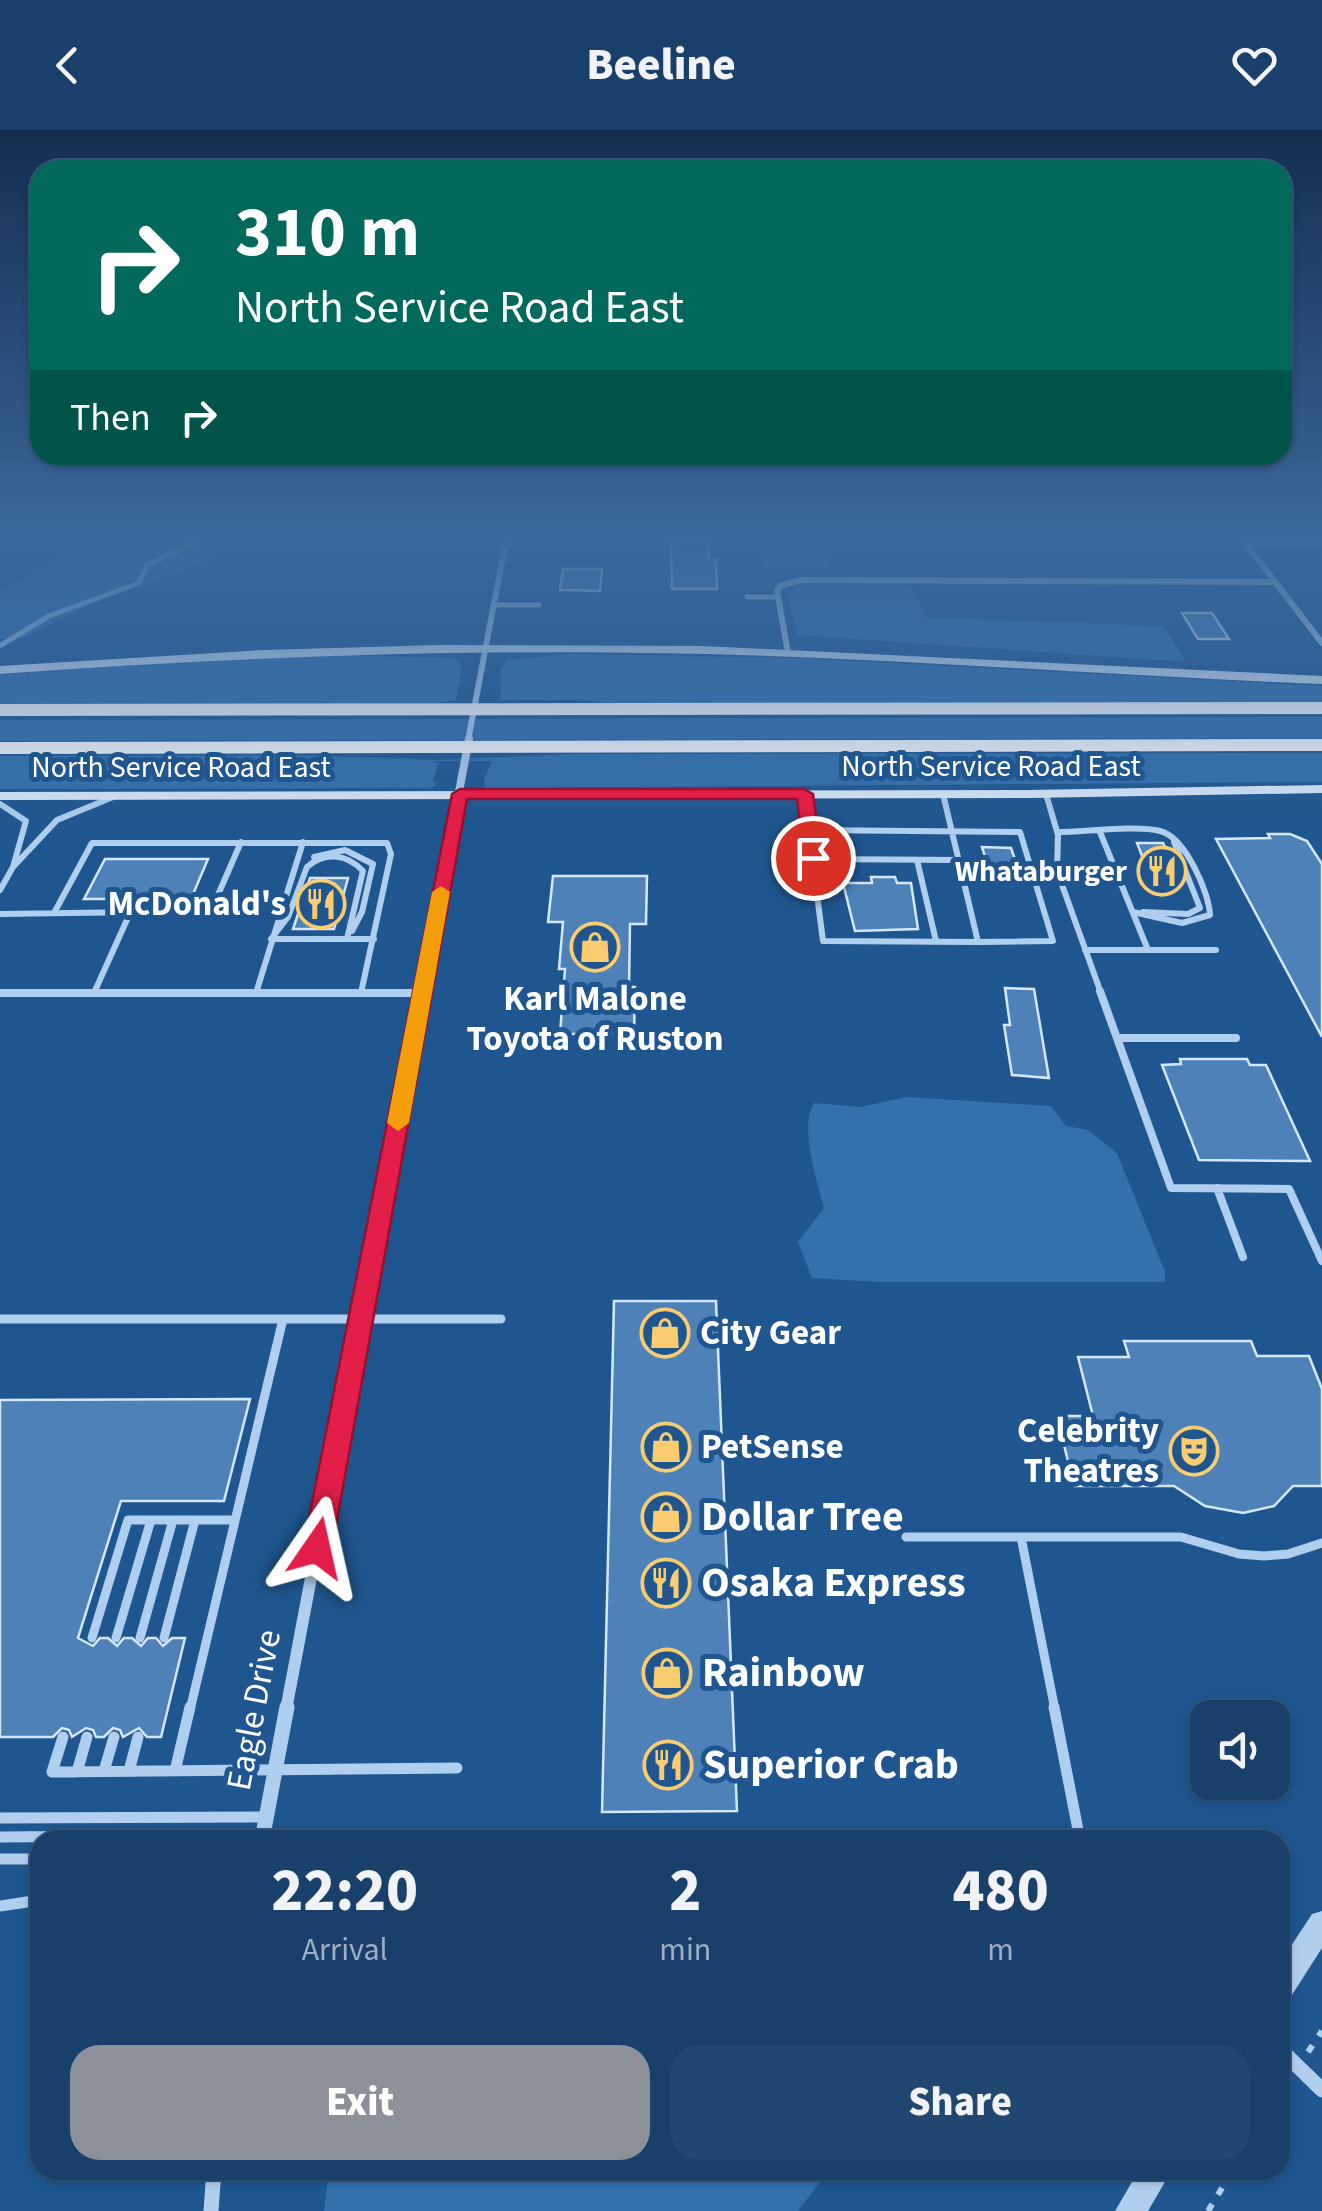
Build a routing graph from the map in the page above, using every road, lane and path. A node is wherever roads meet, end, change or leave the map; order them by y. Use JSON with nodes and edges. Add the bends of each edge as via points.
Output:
{"nodes":[{"id":1,"x":488,"y":637,"type":"edge"},
{"id":2,"x":785,"y":637,"type":"edge"},
{"id":3,"x":486,"y":649,"type":"junction"},
{"id":4,"x":788,"y":653,"type":"junction"},
{"id":5,"x":0,"y":670,"type":"edge"},
{"id":6,"x":1322,"y":680,"type":"edge"},
{"id":7,"x":1322,"y":708,"type":"edge"},
{"id":8,"x":0,"y":710,"type":"edge"},
{"id":9,"x":1322,"y":745,"type":"edge"},
{"id":10,"x":0,"y":748,"type":"edge"},
{"id":11,"x":461,"y":786,"type":"junction"},
{"id":12,"x":1322,"y":789,"type":"edge"},
{"id":13,"x":804,"y":794,"type":"junction"},
{"id":14,"x":944,"y":794,"type":"junction"},
{"id":15,"x":1046,"y":794,"type":"junction"},
{"id":16,"x":117,"y":795,"type":"junction"},
{"id":17,"x":0,"y":796,"type":"edge"},
{"id":18,"x":0,"y":804,"type":"edge"},
{"id":19,"x":808,"y":830,"type":"junction"},
{"id":20,"x":952,"y":831,"type":"junction"},
{"id":21,"x":1058,"y":832,"type":"junction"},
{"id":22,"x":1100,"y":832,"type":"junction"},
{"id":23,"x":1174,"y":841,"type":"junction"},
{"id":24,"x":240,"y":842,"type":"junction"},
{"id":25,"x":303,"y":842,"type":"junction"},
{"id":26,"x":813,"y":858,"type":"junction"},
{"id":27,"x":917,"y":860,"type":"junction"},
{"id":28,"x":959,"y":860,"type":"junction"},
{"id":29,"x":13,"y":868,"type":"junction"},
{"id":30,"x":0,"y":890,"type":"edge"},
{"id":31,"x":1133,"y":912,"type":"junction"},
{"id":32,"x":54,"y":913,"type":"junction"},
{"id":33,"x":130,"y":913,"type":"junction"},
{"id":34,"x":0,"y":914,"type":"edge"},
{"id":35,"x":271,"y":939,"type":"junction"},
{"id":36,"x":347,"y":939,"type":"junction"},
{"id":37,"x":374,"y":939,"type":"junction"},
{"id":38,"x":936,"y":941,"type":"junction"},
{"id":39,"x":978,"y":942,"type":"junction"},
{"id":40,"x":1086,"y":950,"type":"junction"},
{"id":41,"x":1148,"y":950,"type":"junction"},
{"id":42,"x":1216,"y":950,"type":"dead end"},
{"id":43,"x":0,"y":993,"type":"edge"},
{"id":44,"x":94,"y":993,"type":"junction"},
{"id":45,"x":256,"y":993,"type":"junction"},
{"id":46,"x":361,"y":993,"type":"junction"},
{"id":47,"x":422,"y":993,"type":"junction"},
{"id":48,"x":1117,"y":1038,"type":"junction"},
{"id":49,"x":1236,"y":1038,"type":"dead end"},
{"id":50,"x":1217,"y":1188,"type":"junction"},
{"id":51,"x":1244,"y":1257,"type":"dead end"},
{"id":52,"x":1322,"y":1261,"type":"edge"},
{"id":53,"x":501,"y":1318,"type":"dead end"},
{"id":54,"x":283,"y":1319,"type":"junction"},
{"id":55,"x":360,"y":1319,"type":"junction"},
{"id":56,"x":0,"y":1320,"type":"edge"},
{"id":57,"x":150,"y":1520,"type":"junction"},
{"id":58,"x":174,"y":1520,"type":"junction"},
{"id":59,"x":196,"y":1520,"type":"junction"},
{"id":60,"x":235,"y":1520,"type":"junction"},
{"id":61,"x":906,"y":1538,"type":"dead end"},
{"id":62,"x":1021,"y":1538,"type":"junction"},
{"id":63,"x":1322,"y":1542,"type":"edge"},
{"id":64,"x":92,"y":1638,"type":"dead end"},
{"id":65,"x":116,"y":1638,"type":"dead end"},
{"id":66,"x":140,"y":1638,"type":"dead end"},
{"id":67,"x":164,"y":1638,"type":"dead end"},
{"id":68,"x":62,"y":1737,"type":"dead end"},
{"id":69,"x":87,"y":1737,"type":"dead end"},
{"id":70,"x":114,"y":1737,"type":"dead end"},
{"id":71,"x":138,"y":1737,"type":"dead end"},
{"id":72,"x":456,"y":1768,"type":"dead end"},
{"id":73,"x":276,"y":1770,"type":"junction"},
{"id":74,"x":175,"y":1771,"type":"junction"},
{"id":75,"x":77,"y":1772,"type":"junction"},
{"id":76,"x":104,"y":1772,"type":"junction"},
{"id":77,"x":129,"y":1772,"type":"junction"},
{"id":78,"x":266,"y":1816,"type":"junction"},
{"id":79,"x":0,"y":1818,"type":"edge"},
{"id":80,"x":263,"y":1830,"type":"edge"},
{"id":81,"x":1078,"y":1830,"type":"edge"},
{"id":82,"x":0,"y":1837,"type":"edge"},
{"id":83,"x":30,"y":1837,"type":"edge"},
{"id":84,"x":30,"y":1858,"type":"edge"},
{"id":85,"x":0,"y":1859,"type":"edge"},
{"id":86,"x":30,"y":1902,"type":"edge"},
{"id":87,"x":0,"y":1906,"type":"edge"},
{"id":88,"x":1322,"y":1924,"type":"edge"},
{"id":89,"x":1290,"y":1973,"type":"edge"},
{"id":90,"x":1290,"y":2059,"type":"edge"},
{"id":91,"x":1322,"y":2090,"type":"edge"},
{"id":92,"x":213,"y":2180,"type":"edge"},
{"id":93,"x":1151,"y":2180,"type":"edge"},
{"id":94,"x":1227,"y":2180,"type":"edge"},
{"id":95,"x":210,"y":2211,"type":"edge"},
{"id":96,"x":1130,"y":2211,"type":"edge"},
{"id":97,"x":1208,"y":2211,"type":"edge"}],
"edges":[{"from":1,"to":3,"type":"street","name":"Eagle Drive"},
{"from":2,"to":4,"type":"street"},
{"from":3,"to":4,"type":"main road"},
{"from":3,"to":5,"type":"main road","via":[[218,653]]},
{"from":3,"to":11,"type":"street","name":"Eagle Drive"},
{"from":4,"to":6,"type":"main road"},
{"from":7,"to":8,"type":"highway"},
{"from":9,"to":10,"type":"highway"},
{"from":11,"to":13,"type":"main road","name":"North Service Road East"},
{"from":11,"to":16,"type":"main road","name":"North Service Road East"},
{"from":11,"to":47,"type":"street","name":"Eagle Drive"},
{"from":12,"to":15,"type":"main road","name":"North Service Road East"},
{"from":13,"to":14,"type":"main road","name":"North Service Road East"},
{"from":13,"to":19,"type":"lane"},
{"from":14,"to":15,"type":"main road","name":"North Service Road East"},
{"from":14,"to":20,"type":"lane"},
{"from":15,"to":21,"type":"lane"},
{"from":16,"to":17,"type":"main road","name":"North Service Road East"},
{"from":16,"to":29,"type":"lane","via":[[57,820]]},
{"from":18,"to":29,"type":"lane","via":[[26,820]]},
{"from":19,"to":20,"type":"lane"},
{"from":19,"to":26,"type":"lane"},
{"from":20,"to":28,"type":"lane"},
{"from":20,"to":39,"type":"lane","via":[[1020,832],[1053,941]]},
{"from":21,"to":22,"type":"lane"},
{"from":21,"to":40,"type":"lane","via":[[1057,871]]},
{"from":22,"to":23,"type":"lane","via":[[1154,831]]},
{"from":22,"to":31,"type":"lane"},
{"from":23,"to":31,"type":"lane","via":[[1200,908],[1188,914]]},
{"from":23,"to":31,"type":"lane","via":[[1210,902],[1210,915],[1154,920]]},
{"from":24,"to":25,"type":"lane"},
{"from":24,"to":32,"type":"lane","via":[[92,843]]},
{"from":24,"to":33,"type":"lane","via":[[212,911]]},
{"from":25,"to":35,"type":"lane"},
{"from":25,"to":37,"type":"lane","via":[[390,847]]},
{"from":26,"to":27,"type":"lane"},
{"from":26,"to":38,"type":"lane","via":[[822,941]]},
{"from":27,"to":28,"type":"lane"},
{"from":27,"to":38,"type":"lane"},
{"from":28,"to":39,"type":"lane"},
{"from":29,"to":30,"type":"lane"},
{"from":31,"to":41,"type":"lane"},
{"from":32,"to":33,"type":"lane"},
{"from":32,"to":34,"type":"lane"},
{"from":33,"to":44,"type":"lane"},
{"from":35,"to":36,"type":"lane"},
{"from":35,"to":36,"type":"lane","via":[[289,917],[306,868],[336,856],[363,872]]},
{"from":35,"to":45,"type":"lane"},
{"from":36,"to":37,"type":"lane"},
{"from":37,"to":46,"type":"lane"},
{"from":38,"to":39,"type":"lane"},
{"from":40,"to":41,"type":"lane"},
{"from":40,"to":48,"type":"lane"},
{"from":41,"to":42,"type":"lane"},
{"from":43,"to":44,"type":"lane"},
{"from":44,"to":45,"type":"lane"},
{"from":45,"to":46,"type":"lane"},
{"from":46,"to":47,"type":"lane"},
{"from":47,"to":55,"type":"street","name":"Eagle Drive"},
{"from":48,"to":49,"type":"lane"},
{"from":48,"to":50,"type":"lane","via":[[1171,1188]]},
{"from":50,"to":51,"type":"lane"},
{"from":50,"to":52,"type":"lane","via":[[1290,1189]]},
{"from":53,"to":55,"type":"lane"},
{"from":54,"to":55,"type":"lane"},
{"from":54,"to":56,"type":"lane"},
{"from":54,"to":60,"type":"lane"},
{"from":55,"to":73,"type":"street","name":"Eagle Drive"},
{"from":57,"to":58,"type":"lane"},
{"from":57,"to":64,"type":"lane","via":[[128,1520]]},
{"from":57,"to":65,"type":"lane"},
{"from":58,"to":59,"type":"lane"},
{"from":58,"to":66,"type":"lane"},
{"from":59,"to":60,"type":"lane"},
{"from":59,"to":67,"type":"lane"},
{"from":60,"to":74,"type":"lane"},
{"from":61,"to":62,"type":"lane"},
{"from":62,"to":63,"type":"lane","via":[[1180,1538],[1264,1556]]},
{"from":62,"to":81,"type":"lane"},
{"from":68,"to":75,"type":"lane","via":[[52,1772]]},
{"from":69,"to":75,"type":"lane"},
{"from":70,"to":76,"type":"lane"},
{"from":71,"to":77,"type":"lane"},
{"from":72,"to":73,"type":"lane"},
{"from":73,"to":74,"type":"lane"},
{"from":73,"to":78,"type":"street","name":"Eagle Drive"},
{"from":74,"to":77,"type":"lane"},
{"from":75,"to":76,"type":"lane"},
{"from":76,"to":77,"type":"lane"},
{"from":78,"to":79,"type":"lane"},
{"from":78,"to":80,"type":"street","name":"Eagle Drive"},
{"from":82,"to":83,"type":"lane"},
{"from":84,"to":85,"type":"lane"},
{"from":86,"to":87,"type":"lane"},
{"from":88,"to":89,"type":"street"},
{"from":90,"to":91,"type":"street"},
{"from":92,"to":95,"type":"street"},
{"from":93,"to":96,"type":"street"},
{"from":94,"to":97,"type":"path"}]}
